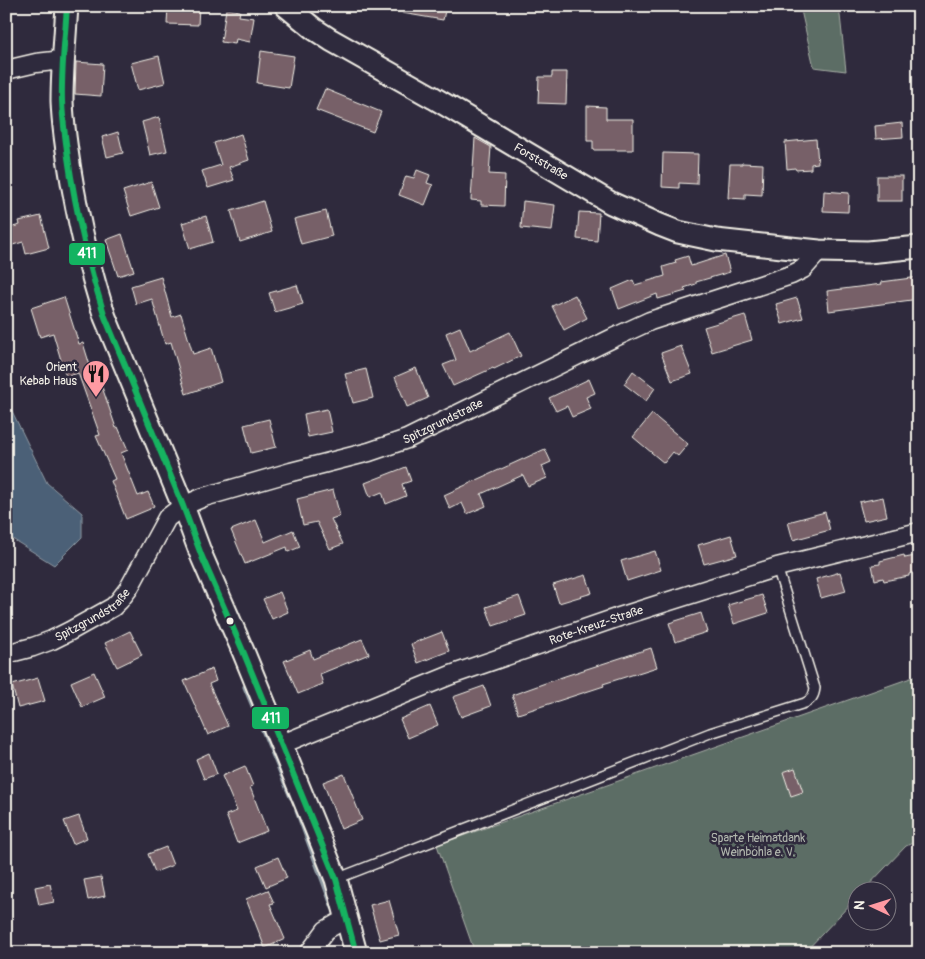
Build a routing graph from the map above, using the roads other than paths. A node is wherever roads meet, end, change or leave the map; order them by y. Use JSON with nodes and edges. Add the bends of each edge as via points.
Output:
{"nodes":[{"id":1,"x":67,"y":6,"type":"edge"},
{"id":2,"x":286,"y":6,"type":"edge"},
{"id":3,"x":63,"y":60,"type":"junction"},
{"id":4,"x":6,"y":70,"type":"edge"},
{"id":5,"x":919,"y":247,"type":"edge"},
{"id":6,"x":819,"y":251,"type":"junction"},
{"id":7,"x":183,"y":506,"type":"junction"},
{"id":8,"x":919,"y":532,"type":"edge"},
{"id":9,"x":777,"y":567,"type":"junction"},
{"id":10,"x":6,"y":654,"type":"edge"},
{"id":11,"x":282,"y":744,"type":"junction"},
{"id":12,"x":336,"y":879,"type":"junction"},
{"id":13,"x":347,"y":918,"type":"junction"},
{"id":14,"x":309,"y":953,"type":"edge"},
{"id":15,"x":356,"y":953,"type":"edge"}],
"edges":[{"from":1,"to":3,"type":"street"},
{"from":2,"to":6,"type":"street","name":"Forststraße","via":[[331,40],[627,211],[678,232],[716,240]]},
{"from":3,"to":4,"type":"street"},
{"from":3,"to":7,"type":"street","via":[[65,143],[96,288]]},
{"from":5,"to":6,"type":"street","via":[[868,252]]},
{"from":6,"to":7,"type":"street","name":"Spitzgrundstraße","via":[[792,275],[650,321],[407,439],[204,497]]},
{"from":7,"to":10,"type":"street","name":"Spitzgrundstraße","via":[[167,518],[129,588],[113,607],[52,640]]},
{"from":7,"to":11,"type":"street"},
{"from":8,"to":9,"type":"street","name":"Rote-Kreuz-Straße"},
{"from":9,"to":11,"type":"street","name":"Rote-Kreuz-Straße","via":[[451,675]]},
{"from":9,"to":12,"type":"lane","via":[[815,688],[811,700],[710,732]]},
{"from":11,"to":12,"type":"street"},
{"from":12,"to":13,"type":"street"},
{"from":13,"to":14,"type":"street","via":[[326,930]]},
{"from":13,"to":15,"type":"street"}]}
